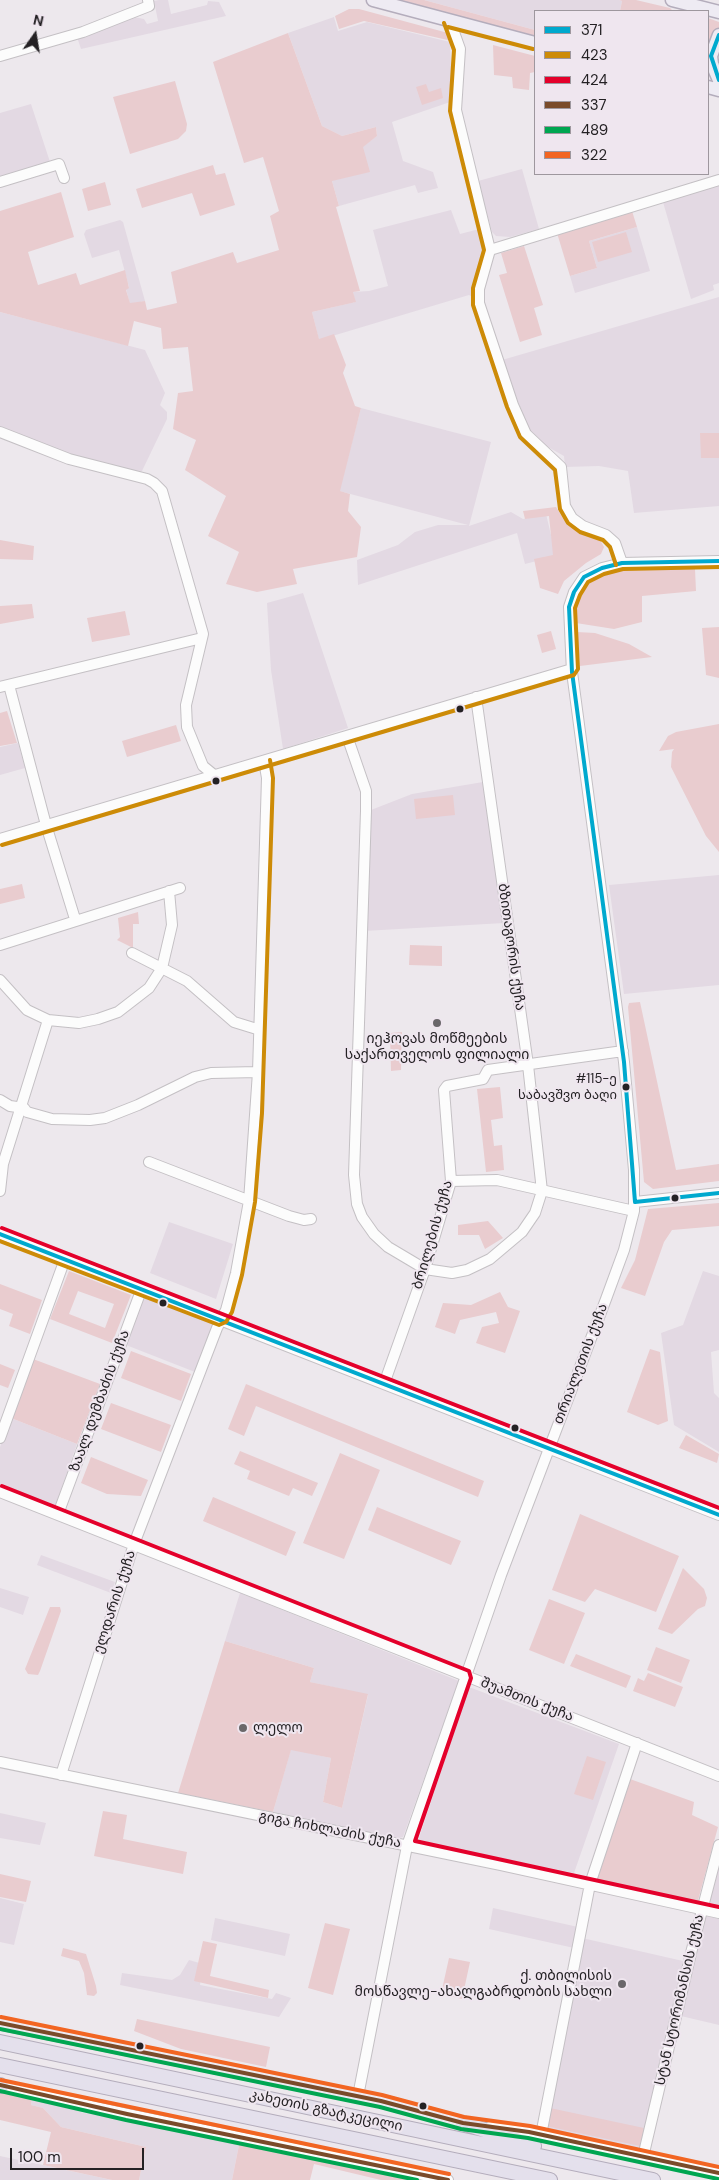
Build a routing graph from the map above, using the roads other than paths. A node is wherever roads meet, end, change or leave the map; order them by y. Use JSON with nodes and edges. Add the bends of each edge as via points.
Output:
{"nodes":[{"id":1,"x":148,"y":0,"type":"edge"},
{"id":2,"x":671,"y":0,"type":"edge"},
{"id":3,"x":378,"y":1,"type":"edge"},
{"id":4,"x":679,"y":10,"type":"edge"},
{"id":5,"x":719,"y":12,"type":"edge"},
{"id":6,"x":450,"y":21,"type":"junction"},
{"id":7,"x":719,"y":35,"type":"edge"},
{"id":8,"x":534,"y":43,"type":"edge"},
{"id":9,"x":0,"y":56,"type":"edge"},
{"id":10,"x":719,"y":80,"type":"edge"},
{"id":11,"x":64,"y":178,"type":"dead end"},
{"id":12,"x":719,"y":180,"type":"edge"},
{"id":13,"x":0,"y":182,"type":"edge"},
{"id":14,"x":490,"y":250,"type":"junction"},
{"id":15,"x":0,"y":432,"type":"edge"},
{"id":16,"x":719,"y":561,"type":"edge"},
{"id":17,"x":622,"y":562,"type":"junction"},
{"id":18,"x":202,"y":638,"type":"junction"},
{"id":19,"x":572,"y":669,"type":"junction"},
{"id":20,"x":4,"y":686,"type":"edge"},
{"id":21,"x":476,"y":697,"type":"junction"},
{"id":22,"x":347,"y":736,"type":"junction"},
{"id":23,"x":264,"y":760,"type":"junction"},
{"id":24,"x":214,"y":776,"type":"junction"},
{"id":25,"x":46,"y":825,"type":"junction"},
{"id":26,"x":0,"y":839,"type":"edge"},
{"id":27,"x":180,"y":888,"type":"dead end"},
{"id":28,"x":169,"y":891,"type":"junction"},
{"id":29,"x":75,"y":920,"type":"junction"},
{"id":30,"x":0,"y":945,"type":"edge"},
{"id":31,"x":132,"y":953,"type":"dead end"},
{"id":32,"x":162,"y":968,"type":"junction"},
{"id":33,"x":0,"y":980,"type":"edge"},
{"id":34,"x":48,"y":1020,"type":"junction"},
{"id":35,"x":260,"y":1030,"type":"junction"},
{"id":36,"x":623,"y":1051,"type":"junction"},
{"id":37,"x":528,"y":1064,"type":"junction"},
{"id":38,"x":258,"y":1072,"type":"junction"},
{"id":39,"x":0,"y":1095,"type":"edge"},
{"id":40,"x":0,"y":1100,"type":"edge"},
{"id":41,"x":19,"y":1107,"type":"junction"},
{"id":42,"x":150,"y":1162,"type":"dead end"},
{"id":43,"x":451,"y":1181,"type":"junction"},
{"id":44,"x":0,"y":1191,"type":"edge"},
{"id":45,"x":542,"y":1191,"type":"junction"},
{"id":46,"x":719,"y":1193,"type":"edge"},
{"id":47,"x":248,"y":1201,"type":"junction"},
{"id":48,"x":634,"y":1207,"type":"junction"},
{"id":49,"x":311,"y":1219,"type":"dead end"},
{"id":50,"x":0,"y":1234,"type":"edge"},
{"id":51,"x":66,"y":1259,"type":"junction"},
{"id":52,"x":425,"y":1269,"type":"junction"},
{"id":53,"x":142,"y":1288,"type":"junction"},
{"id":54,"x":221,"y":1319,"type":"junction"},
{"id":55,"x":384,"y":1384,"type":"junction"},
{"id":56,"x":0,"y":1438,"type":"edge"},
{"id":57,"x":548,"y":1449,"type":"junction"},
{"id":58,"x":0,"y":1492,"type":"edge"},
{"id":59,"x":58,"y":1514,"type":"junction"},
{"id":60,"x":719,"y":1516,"type":"edge"},
{"id":61,"x":134,"y":1544,"type":"junction"},
{"id":62,"x":465,"y":1676,"type":"junction"},
{"id":63,"x":637,"y":1742,"type":"junction"},
{"id":64,"x":0,"y":1762,"type":"edge"},
{"id":65,"x":61,"y":1775,"type":"junction"},
{"id":66,"x":719,"y":1776,"type":"edge"},
{"id":67,"x":719,"y":1845,"type":"edge"},
{"id":68,"x":407,"y":1846,"type":"junction"},
{"id":69,"x":590,"y":1884,"type":"junction"},
{"id":70,"x":702,"y":1908,"type":"junction"},
{"id":71,"x":719,"y":1912,"type":"edge"},
{"id":72,"x":0,"y":2023,"type":"edge"},
{"id":73,"x":0,"y":2042,"type":"edge"},
{"id":74,"x":0,"y":2065,"type":"edge"},
{"id":75,"x":0,"y":2086,"type":"edge"},
{"id":76,"x":358,"y":2096,"type":"junction"},
{"id":77,"x":463,"y":2123,"type":"junction"},
{"id":78,"x":540,"y":2135,"type":"junction"},
{"id":79,"x":643,"y":2157,"type":"junction"},
{"id":80,"x":489,"y":2167,"type":"junction"},
{"id":81,"x":594,"y":2167,"type":"junction"},
{"id":82,"x":719,"y":2173,"type":"edge"},
{"id":83,"x":448,"y":2180,"type":"edge"},
{"id":84,"x":518,"y":2180,"type":"edge"},
{"id":85,"x":550,"y":2180,"type":"edge"},
{"id":86,"x":653,"y":2180,"type":"edge"}],
"edges":[{"from":1,"to":9,"type":"street","via":[[149,6],[83,32]]},
{"from":2,"to":4,"type":"main road"},
{"from":2,"to":5,"type":"main road"},
{"from":3,"to":6,"type":"main road"},
{"from":6,"to":8,"type":"main road"},
{"from":6,"to":14,"type":"street","via":[[460,49],[456,110]]},
{"from":7,"to":10,"type":"main road","via":[[711,56]]},
{"from":11,"to":13,"type":"street","via":[[60,164]]},
{"from":12,"to":14,"type":"street"},
{"from":14,"to":17,"type":"street","via":[[479,289],[479,303],[513,405],[526,434],[561,467],[565,506],[572,518],[606,535],[615,543]]},
{"from":15,"to":18,"type":"street","via":[[69,459],[147,480],[160,488],[172,521]]},
{"from":16,"to":17,"type":"street","name":"თრიალეთის ქუჩა"},
{"from":17,"to":19,"type":"street","name":"თრიალეთის ქუჩა","via":[[584,577],[574,592],[569,607]]},
{"from":18,"to":20,"type":"street"},
{"from":18,"to":24,"type":"street","via":[[185,714],[192,742],[203,766]]},
{"from":19,"to":21,"type":"street"},
{"from":19,"to":36,"type":"street","name":"თრიალეთის ქუჩა"},
{"from":20,"to":25,"type":"street"},
{"from":21,"to":22,"type":"street"},
{"from":21,"to":37,"type":"street","name":"ბზითაგორის ქუჩა"},
{"from":22,"to":23,"type":"street"},
{"from":22,"to":52,"type":"street","name":"ბზითაგორის ქუჩა","via":[[366,791],[354,1174],[357,1204],[374,1234],[388,1247]]},
{"from":23,"to":24,"type":"street"},
{"from":23,"to":35,"type":"street","name":"ელდარის ქუჩა","via":[[267,778]]},
{"from":24,"to":25,"type":"street"},
{"from":25,"to":26,"type":"street"},
{"from":25,"to":29,"type":"street"},
{"from":27,"to":28,"type":"street"},
{"from":28,"to":29,"type":"street"},
{"from":28,"to":32,"type":"street","via":[[172,925]]},
{"from":29,"to":30,"type":"street"},
{"from":31,"to":32,"type":"street"},
{"from":32,"to":34,"type":"street","via":[[149,988],[118,1012],[78,1022]]},
{"from":32,"to":35,"type":"street","via":[[187,981],[234,1022]]},
{"from":33,"to":34,"type":"street","via":[[27,1010]]},
{"from":34,"to":41,"type":"street"},
{"from":35,"to":38,"type":"street","name":"ელდარის ქუჩა"},
{"from":36,"to":37,"type":"street","name":"ბრილების ქუჩა"},
{"from":36,"to":48,"type":"street","name":"თრიალეთის ქუჩა"},
{"from":37,"to":43,"type":"street","name":"ბრილების ქუჩა","via":[[488,1070],[483,1078],[447,1086],[444,1090]]},
{"from":37,"to":45,"type":"street","name":"ბზითაგორის ქუჩა"},
{"from":38,"to":41,"type":"street","via":[[212,1072],[195,1077],[162,1095],[105,1118],[52,1119]]},
{"from":38,"to":47,"type":"street","name":"ელდარის ქუჩა"},
{"from":39,"to":41,"type":"street"},
{"from":40,"to":41,"type":"street"},
{"from":41,"to":44,"type":"street","via":[[2,1164]]},
{"from":42,"to":47,"type":"street"},
{"from":43,"to":45,"type":"street","via":[[497,1180]]},
{"from":43,"to":52,"type":"street","name":"ბრილების ქუჩა"},
{"from":45,"to":48,"type":"street"},
{"from":45,"to":52,"type":"street","name":"ბზითაგორის ქუჩა","via":[[535,1213],[522,1232],[490,1259],[452,1273]]},
{"from":46,"to":48,"type":"street"},
{"from":47,"to":49,"type":"street","via":[[296,1218]]},
{"from":47,"to":54,"type":"street","name":"ელდარის ქუჩა","via":[[236,1273]]},
{"from":48,"to":57,"type":"street","name":"თრიალეთის ქუჩა","via":[[624,1250]]},
{"from":50,"to":51,"type":"street"},
{"from":51,"to":53,"type":"street"},
{"from":51,"to":56,"type":"street"},
{"from":52,"to":55,"type":"street","name":"ბრილების ქუჩა"},
{"from":53,"to":54,"type":"street"},
{"from":53,"to":59,"type":"street","name":"ზაალ დუმბაძის ქუჩა"},
{"from":54,"to":55,"type":"street"},
{"from":54,"to":61,"type":"street","name":"ელდარის ქუჩა"},
{"from":55,"to":57,"type":"street"},
{"from":57,"to":60,"type":"street"},
{"from":57,"to":62,"type":"street","name":"თრიალეთის ქუჩა"},
{"from":58,"to":59,"type":"street","name":"შუამთის ქუჩა"},
{"from":59,"to":61,"type":"street","name":"შუამთის ქუჩა"},
{"from":61,"to":62,"type":"street","name":"შუამთის ქუჩა"},
{"from":61,"to":65,"type":"street","name":"ელდარის ქუჩა"},
{"from":62,"to":63,"type":"street","name":"შუამთის ქუჩა"},
{"from":62,"to":68,"type":"street","name":"თრიალეთის ქუჩა"},
{"from":63,"to":66,"type":"street","name":"შუამთის ქუჩა"},
{"from":63,"to":69,"type":"street"},
{"from":64,"to":65,"type":"street","name":"გიგა ჩიხლაძის ქუჩა"},
{"from":65,"to":68,"type":"street","name":"გიგა ჩიხლაძის ქუჩა"},
{"from":67,"to":70,"type":"street","name":"სტან სტორიმანსის ქუჩა"},
{"from":68,"to":69,"type":"street","name":"გიგა ჩიხლაძის ქუჩა"},
{"from":68,"to":76,"type":"street","name":"თრიალეთის ქუჩა"},
{"from":69,"to":70,"type":"street","name":"გიგა ჩიხლაძის ქუჩა"},
{"from":69,"to":78,"type":"street"},
{"from":70,"to":71,"type":"street","name":"გიგა ჩიხლაძის ქუჩა"},
{"from":70,"to":79,"type":"street","name":"სტან სტორიმანსის ქუჩა"},
{"from":72,"to":76,"type":"main road"},
{"from":73,"to":81,"type":"highway","name":"კახეთის გზატკეცილი"},
{"from":74,"to":80,"type":"highway","name":"კახეთის გზატკეცილი"},
{"from":75,"to":83,"type":"street"},
{"from":76,"to":77,"type":"main road"},
{"from":77,"to":78,"type":"street"},
{"from":77,"to":81,"type":"highway"},
{"from":78,"to":79,"type":"street"},
{"from":79,"to":82,"type":"street"},
{"from":80,"to":84,"type":"highway"},
{"from":80,"to":85,"type":"highway","name":"კახეთის გზატკეცილი"},
{"from":81,"to":86,"type":"highway","name":"კახეთის გზატკეცილი"}]}
